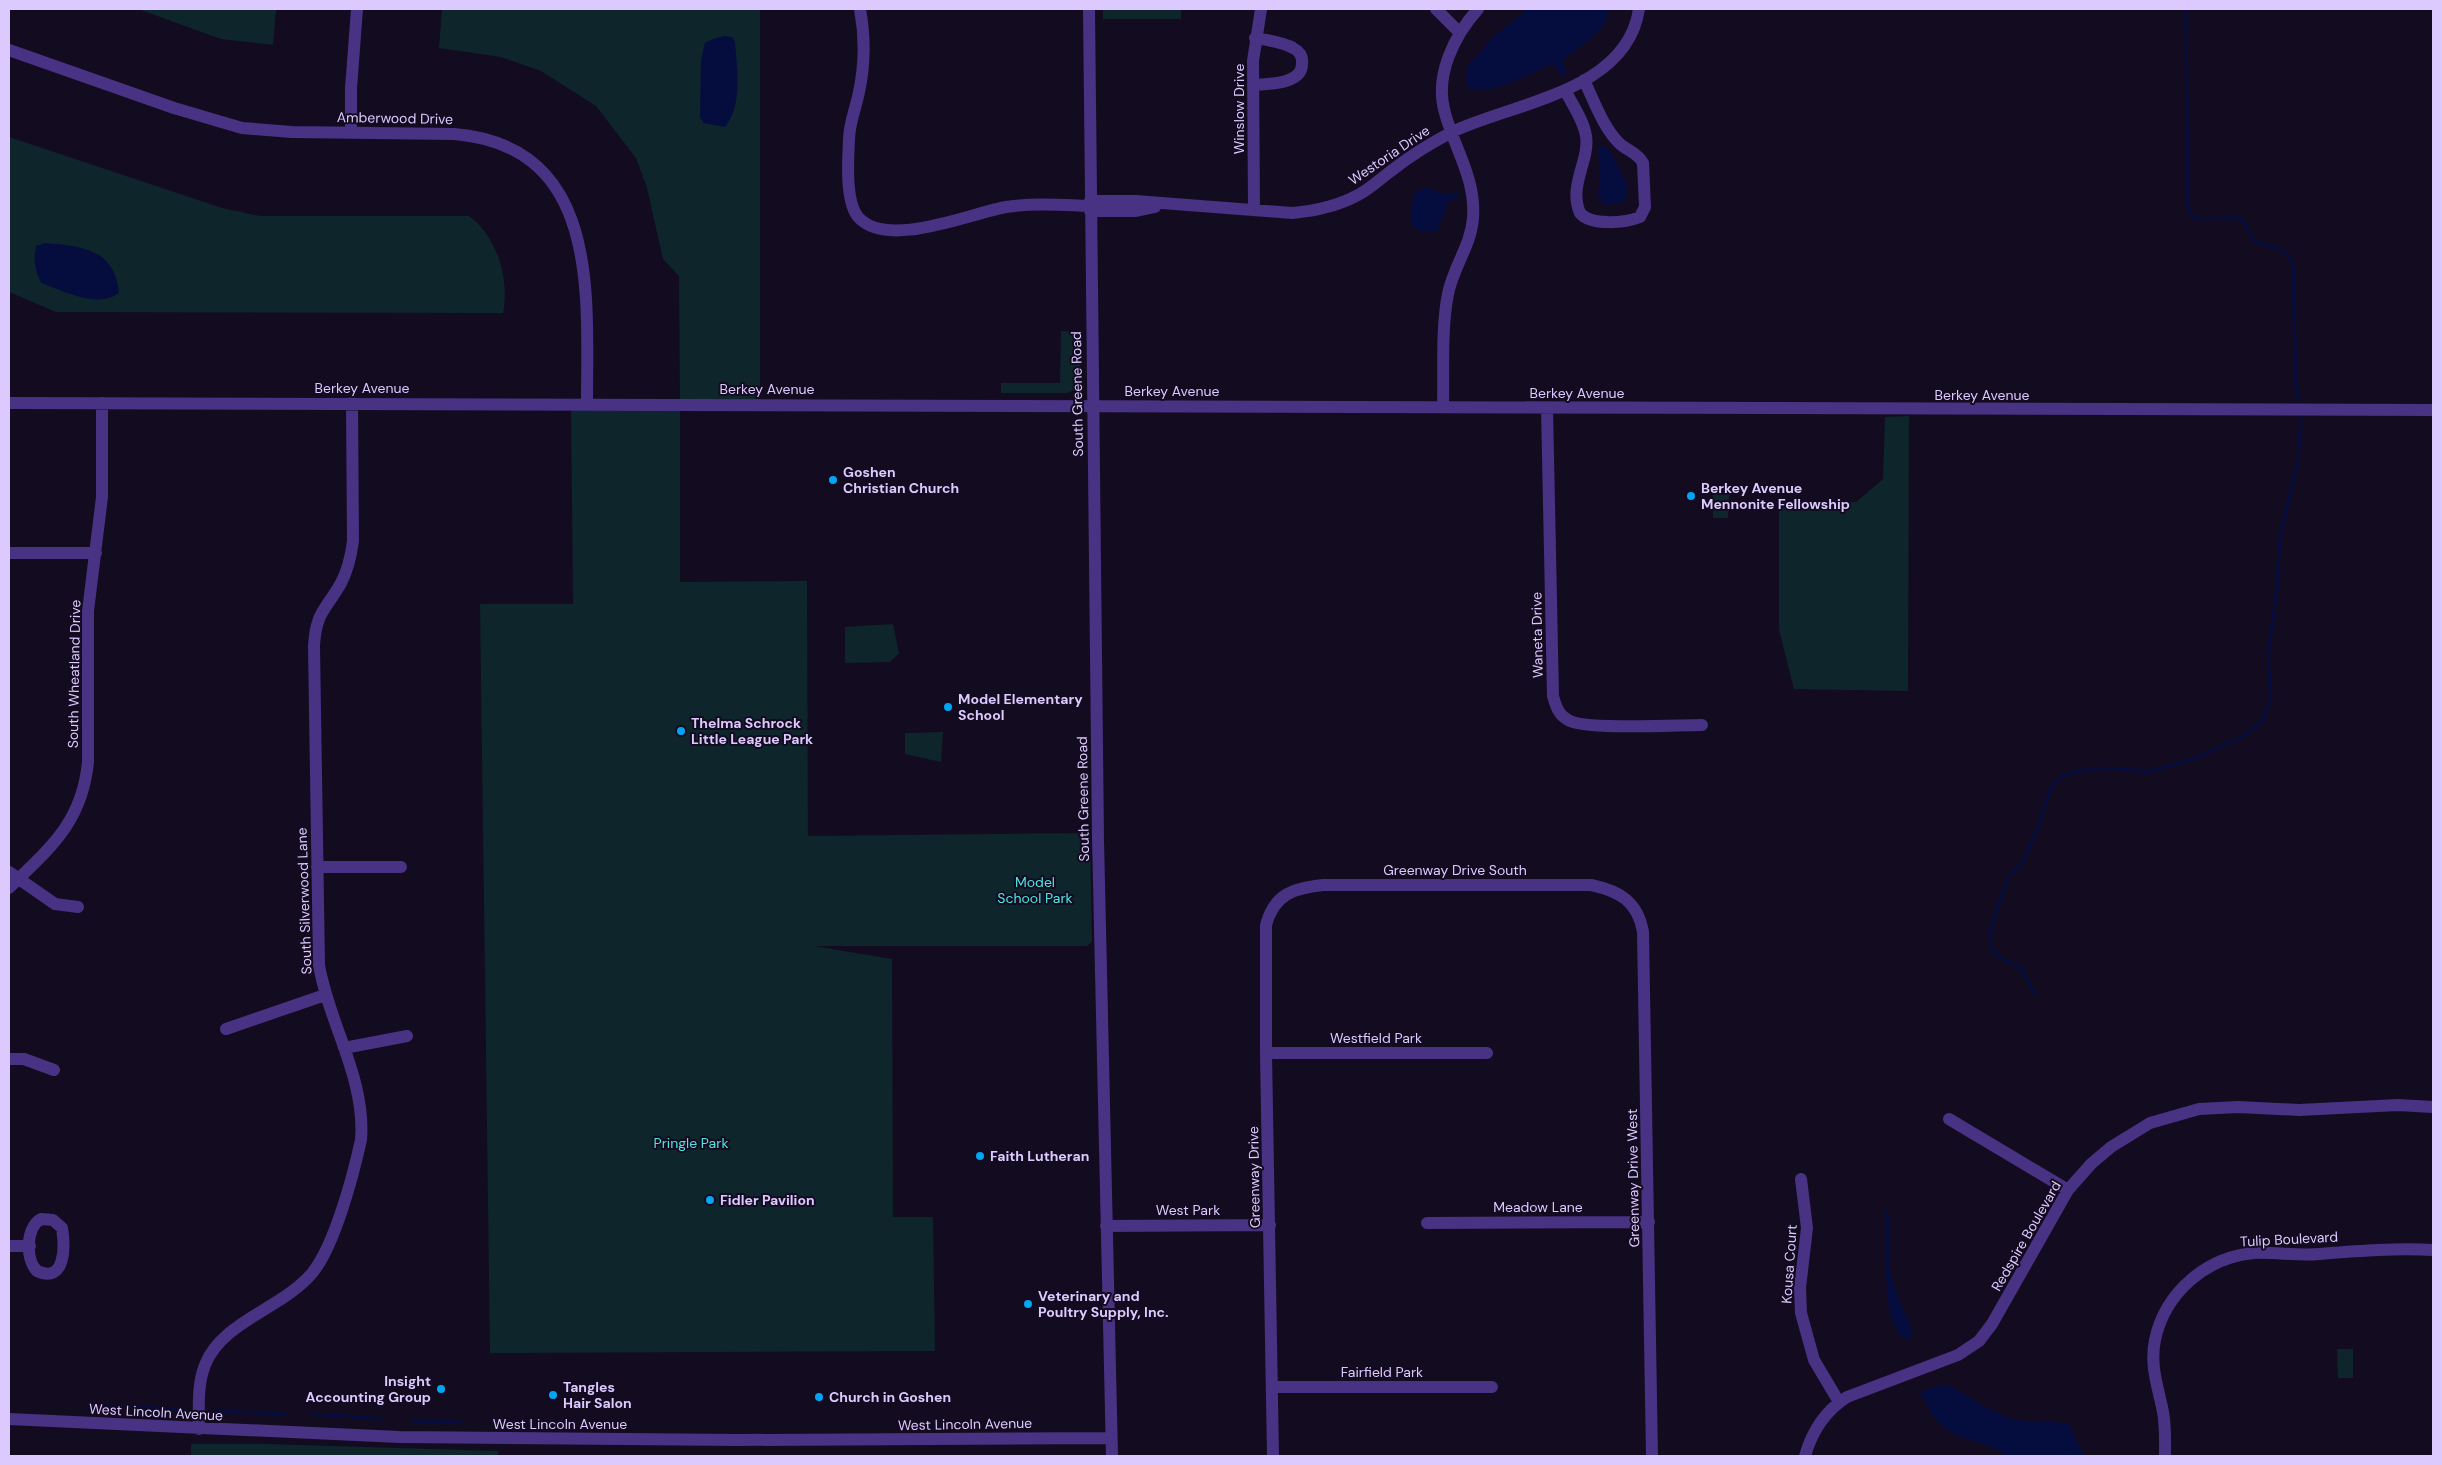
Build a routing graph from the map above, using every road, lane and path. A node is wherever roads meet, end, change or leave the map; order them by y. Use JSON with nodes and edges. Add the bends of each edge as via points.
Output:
{"nodes":[{"id":1,"x":357,"y":9,"type":"edge"},
{"id":2,"x":860,"y":9,"type":"edge"},
{"id":3,"x":1089,"y":9,"type":"edge"},
{"id":4,"x":1261,"y":9,"type":"edge"},
{"id":5,"x":1436,"y":9,"type":"edge"},
{"id":6,"x":1478,"y":9,"type":"edge"},
{"id":7,"x":1639,"y":9,"type":"edge"},
{"id":8,"x":1460,"y":33,"type":"junction"},
{"id":9,"x":1255,"y":38,"type":"junction"},
{"id":10,"x":9,"y":50,"type":"edge"},
{"id":11,"x":1584,"y":80,"type":"junction"},
{"id":12,"x":1253,"y":85,"type":"junction"},
{"id":13,"x":1565,"y":90,"type":"junction"},
{"id":14,"x":1452,"y":132,"type":"junction"},
{"id":15,"x":351,"y":133,"type":"junction"},
{"id":16,"x":1090,"y":206,"type":"junction"},
{"id":17,"x":1254,"y":210,"type":"junction"},
{"id":18,"x":9,"y":403,"type":"edge"},
{"id":19,"x":102,"y":403,"type":"junction"},
{"id":20,"x":352,"y":403,"type":"junction"},
{"id":21,"x":587,"y":403,"type":"junction"},
{"id":22,"x":1092,"y":405,"type":"junction"},
{"id":23,"x":1443,"y":407,"type":"junction"},
{"id":24,"x":1547,"y":408,"type":"junction"},
{"id":25,"x":2433,"y":410,"type":"edge"},
{"id":26,"x":9,"y":553,"type":"edge"},
{"id":27,"x":96,"y":553,"type":"junction"},
{"id":28,"x":1702,"y":725,"type":"dead end"},
{"id":29,"x":317,"y":867,"type":"junction"},
{"id":30,"x":401,"y":867,"type":"dead end"},
{"id":31,"x":14,"y":875,"type":"edge"},
{"id":32,"x":9,"y":888,"type":"edge"},
{"id":33,"x":1278,"y":900,"type":"joint"},
{"id":34,"x":1630,"y":902,"type":"joint"},
{"id":35,"x":78,"y":907,"type":"dead end"},
{"id":36,"x":325,"y":995,"type":"junction"},
{"id":37,"x":226,"y":1029,"type":"dead end"},
{"id":38,"x":407,"y":1036,"type":"dead end"},
{"id":39,"x":344,"y":1048,"type":"junction"},
{"id":40,"x":1266,"y":1053,"type":"junction"},
{"id":41,"x":1487,"y":1053,"type":"dead end"},
{"id":42,"x":9,"y":1059,"type":"edge"},
{"id":43,"x":54,"y":1070,"type":"dead end"},
{"id":44,"x":2433,"y":1107,"type":"edge"},
{"id":45,"x":1950,"y":1119,"type":"dead end"},
{"id":46,"x":1801,"y":1180,"type":"dead end"},
{"id":47,"x":2068,"y":1190,"type":"junction"},
{"id":48,"x":1649,"y":1222,"type":"junction"},
{"id":49,"x":1427,"y":1223,"type":"dead end"},
{"id":50,"x":1270,"y":1225,"type":"junction"},
{"id":51,"x":1106,"y":1226,"type":"junction"},
{"id":52,"x":9,"y":1246,"type":"edge"},
{"id":53,"x":30,"y":1246,"type":"dead end"},
{"id":54,"x":2433,"y":1250,"type":"edge"},
{"id":55,"x":1272,"y":1387,"type":"junction"},
{"id":56,"x":1492,"y":1387,"type":"dead end"},
{"id":57,"x":1839,"y":1402,"type":"junction"},
{"id":58,"x":9,"y":1419,"type":"edge"},
{"id":59,"x":199,"y":1429,"type":"junction"},
{"id":60,"x":1111,"y":1438,"type":"junction"},
{"id":61,"x":1112,"y":1456,"type":"edge"},
{"id":62,"x":1273,"y":1456,"type":"edge"},
{"id":63,"x":1652,"y":1456,"type":"edge"},
{"id":64,"x":1805,"y":1456,"type":"edge"},
{"id":65,"x":2165,"y":1456,"type":"edge"}],
"edges":[{"from":1,"to":15,"type":"street"},
{"from":2,"to":16,"type":"street","name":"Westoria Drive","via":[[864,58],[848,154],[850,198],[859,218],[871,226],[910,229],[937,226],[1016,206]]},
{"from":3,"to":16,"type":"street","name":"South Greene Road"},
{"from":4,"to":9,"type":"street","name":"Winslow Drive"},
{"from":5,"to":8,"type":"street"},
{"from":6,"to":8,"type":"street"},
{"from":7,"to":11,"type":"street","name":"Westoria Drive","via":[[1626,43]]},
{"from":8,"to":14,"type":"street","via":[[1451,50],[1443,82],[1443,106]]},
{"from":9,"to":12,"type":"street","name":"Winslow Drive"},
{"from":9,"to":12,"type":"street","via":[[1292,47],[1301,54],[1303,62],[1301,71],[1294,78]]},
{"from":10,"to":15,"type":"street","name":"Amberwood Drive","via":[[224,124],[269,131]]},
{"from":11,"to":13,"type":"street","name":"Westoria Drive"},
{"from":11,"to":13,"type":"street","via":[[1611,133],[1619,143],[1641,158],[1645,207],[1640,216],[1628,221],[1595,221],[1580,213],[1578,175],[1586,136]]},
{"from":12,"to":17,"type":"street","name":"Winslow Drive"},
{"from":13,"to":14,"type":"street","name":"Westoria Drive"},
{"from":14,"to":17,"type":"street","name":"Westoria Drive","via":[[1408,158],[1361,193],[1339,203],[1292,213]]},
{"from":14,"to":23,"type":"street","via":[[1469,173],[1474,201],[1466,248],[1448,293]]},
{"from":15,"to":21,"type":"street","name":"Amberwood Drive","via":[[474,136],[531,161],[554,184],[571,217],[584,276]]},
{"from":16,"to":17,"type":"street","name":"Westoria Drive","via":[[1136,201]]},
{"from":16,"to":22,"type":"street","name":"South Greene Road"},
{"from":18,"to":19,"type":"street","name":"Berkey Avenue"},
{"from":19,"to":20,"type":"street","name":"Berkey Avenue"},
{"from":19,"to":27,"type":"street","name":"South Wheatland Drive","via":[[102,497]]},
{"from":20,"to":21,"type":"street","name":"Berkey Avenue"},
{"from":20,"to":29,"type":"street","name":"South Silverwood Lane","via":[[351,557],[340,584],[321,612],[315,635]]},
{"from":21,"to":22,"type":"street","name":"Berkey Avenue"},
{"from":22,"to":23,"type":"street","name":"Berkey Avenue"},
{"from":22,"to":51,"type":"street","name":"South Greene Road"},
{"from":23,"to":24,"type":"street","name":"Berkey Avenue"},
{"from":24,"to":25,"type":"street","name":"Berkey Avenue"},
{"from":24,"to":28,"type":"street","name":"Waneta Drive","via":[[1553,696],[1556,707],[1561,715],[1582,725]]},
{"from":26,"to":27,"type":"street"},
{"from":27,"to":31,"type":"street","name":"South Wheatland Drive","via":[[88,611],[88,762],[84,789],[64,833]]},
{"from":29,"to":30,"type":"street"},
{"from":29,"to":36,"type":"street","name":"South Silverwood Lane","via":[[319,965]]},
{"from":31,"to":32,"type":"street","name":"South Wheatland Drive"},
{"from":31,"to":35,"type":"street","via":[[55,904]]},
{"from":33,"to":34,"type":"street","name":"Greenway Drive South","via":[[1296,890],[1323,885],[1591,885],[1609,888]]},
{"from":33,"to":40,"type":"street","name":"Greenway Drive","via":[[1266,925]]},
{"from":34,"to":48,"type":"street","name":"Greenway Drive West","via":[[1640,920],[1642,932]]},
{"from":36,"to":37,"type":"street"},
{"from":36,"to":39,"type":"street","name":"South Silverwood Lane"},
{"from":38,"to":39,"type":"street"},
{"from":39,"to":59,"type":"street","name":"South Silverwood Lane","via":[[360,1098],[362,1123],[357,1156],[330,1244],[302,1283],[228,1333],[215,1346],[205,1364],[200,1383]]},
{"from":40,"to":41,"type":"street","name":"Westfield Park"},
{"from":40,"to":50,"type":"street","name":"Greenway Drive"},
{"from":42,"to":43,"type":"street","via":[[24,1059]]},
{"from":44,"to":47,"type":"street","name":"Redspire Boulevard","via":[[2199,1109],[2150,1123],[2111,1147]]},
{"from":45,"to":47,"type":"street"},
{"from":46,"to":57,"type":"street","name":"Kousa Court","via":[[1807,1223],[1800,1288],[1802,1319],[1814,1360]]},
{"from":47,"to":57,"type":"street","name":"Redspire Boulevard","via":[[1992,1324],[1979,1341],[1954,1358]]},
{"from":48,"to":49,"type":"street","name":"Meadow Lane"},
{"from":48,"to":63,"type":"street","name":"Greenway Drive West"},
{"from":50,"to":51,"type":"street","name":"West Park"},
{"from":50,"to":55,"type":"street","name":"Greenway Drive"},
{"from":51,"to":60,"type":"street","name":"South Greene Road"},
{"from":52,"to":53,"type":"street"},
{"from":54,"to":65,"type":"street","name":"Tulip Boulevard","via":[[2256,1253],[2225,1259],[2190,1280],[2166,1311],[2153,1354],[2153,1372],[2164,1426]]},
{"from":55,"to":56,"type":"street","name":"Fairfield Park"},
{"from":55,"to":62,"type":"street","name":"Greenway Drive"},
{"from":57,"to":64,"type":"street","name":"Redspire Boulevard","via":[[1819,1424]]},
{"from":58,"to":59,"type":"street","name":"West Lincoln Avenue"},
{"from":59,"to":60,"type":"street","name":"West Lincoln Avenue","via":[[530,1439]]},
{"from":60,"to":61,"type":"street","name":"South Greene Road"}]}
